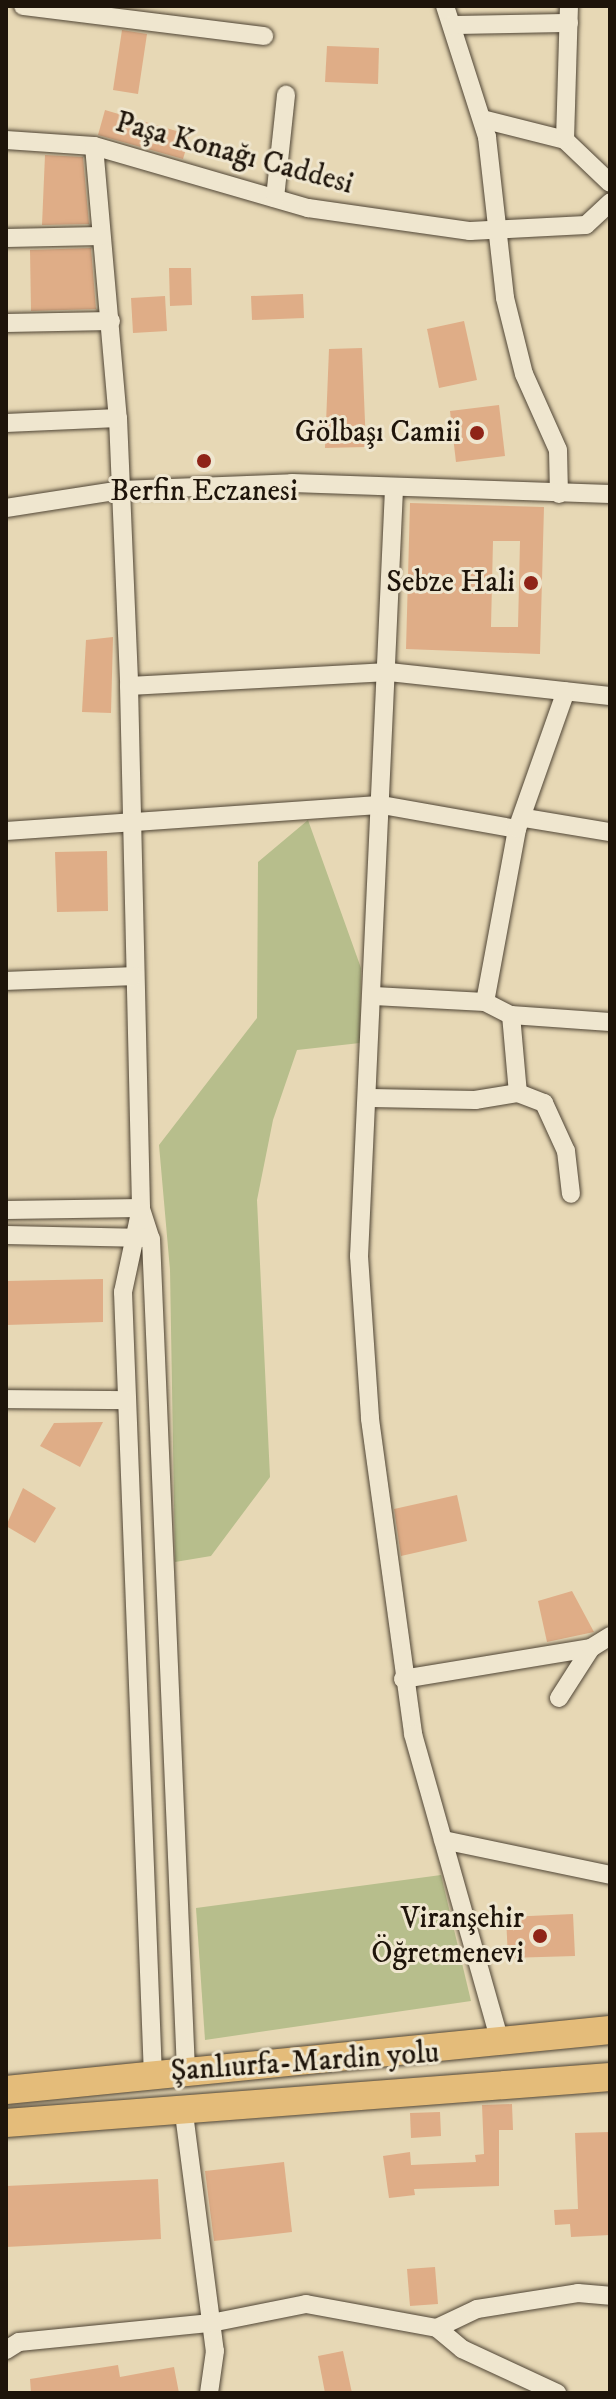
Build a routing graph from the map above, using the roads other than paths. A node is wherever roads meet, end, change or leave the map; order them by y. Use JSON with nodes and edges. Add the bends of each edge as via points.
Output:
{"nodes":[{"id":1,"x":23,"y":6,"type":"edge"},
{"id":2,"x":445,"y":6,"type":"edge"},
{"id":3,"x":569,"y":15,"type":"edge"},
{"id":4,"x":452,"y":25,"type":"junction"},
{"id":5,"x":264,"y":36,"type":"dead end"},
{"id":6,"x":286,"y":95,"type":"dead end"},
{"id":7,"x":482,"y":119,"type":"junction"},
{"id":8,"x":6,"y":140,"type":"edge"},
{"id":9,"x":565,"y":140,"type":"junction"},
{"id":10,"x":94,"y":146,"type":"junction"},
{"id":11,"x":610,"y":183,"type":"edge"},
{"id":12,"x":275,"y":198,"type":"junction"},
{"id":13,"x":610,"y":203,"type":"edge"},
{"id":14,"x":495,"y":230,"type":"junction"},
{"id":15,"x":101,"y":236,"type":"junction"},
{"id":16,"x":6,"y":238,"type":"edge"},
{"id":17,"x":111,"y":321,"type":"junction"},
{"id":18,"x":6,"y":323,"type":"edge"},
{"id":19,"x":118,"y":418,"type":"junction"},
{"id":20,"x":6,"y":423,"type":"edge"},
{"id":21,"x":394,"y":489,"type":"junction"},
{"id":22,"x":121,"y":490,"type":"junction"},
{"id":23,"x":559,"y":494,"type":"junction"},
{"id":24,"x":610,"y":494,"type":"edge"},
{"id":25,"x":6,"y":508,"type":"edge"},
{"id":26,"x":389,"y":672,"type":"junction"},
{"id":27,"x":129,"y":686,"type":"junction"},
{"id":28,"x":566,"y":691,"type":"junction"},
{"id":29,"x":610,"y":696,"type":"edge"},
{"id":30,"x":382,"y":805,"type":"junction"},
{"id":31,"x":127,"y":823,"type":"junction"},
{"id":32,"x":521,"y":824,"type":"junction"},
{"id":33,"x":6,"y":831,"type":"edge"},
{"id":34,"x":610,"y":832,"type":"edge"},
{"id":35,"x":134,"y":976,"type":"junction"},
{"id":36,"x":6,"y":981,"type":"edge"},
{"id":37,"x":374,"y":996,"type":"junction"},
{"id":38,"x":485,"y":1002,"type":"junction"},
{"id":39,"x":511,"y":1015,"type":"junction"},
{"id":40,"x":610,"y":1022,"type":"edge"},
{"id":41,"x":518,"y":1093,"type":"junction"},
{"id":42,"x":371,"y":1098,"type":"junction"},
{"id":43,"x":571,"y":1194,"type":"dead end"},
{"id":44,"x":141,"y":1208,"type":"junction"},
{"id":45,"x":6,"y":1210,"type":"edge"},
{"id":46,"x":6,"y":1235,"type":"edge"},
{"id":47,"x":143,"y":1237,"type":"junction"},
{"id":48,"x":6,"y":1399,"type":"edge"},
{"id":49,"x":126,"y":1400,"type":"junction"},
{"id":50,"x":610,"y":1636,"type":"edge"},
{"id":51,"x":591,"y":1648,"type":"junction"},
{"id":52,"x":403,"y":1679,"type":"junction"},
{"id":53,"x":559,"y":1698,"type":"dead end"},
{"id":54,"x":443,"y":1840,"type":"junction"},
{"id":55,"x":610,"y":1875,"type":"edge"},
{"id":56,"x":610,"y":2030,"type":"edge"},
{"id":57,"x":500,"y":2041,"type":"junction"},
{"id":58,"x":186,"y":2072,"type":"junction"},
{"id":59,"x":153,"y":2075,"type":"junction"},
{"id":60,"x":610,"y":2077,"type":"edge"},
{"id":61,"x":6,"y":2090,"type":"edge"},
{"id":62,"x":183,"y":2106,"type":"junction"},
{"id":63,"x":6,"y":2123,"type":"edge"},
{"id":64,"x":610,"y":2296,"type":"edge"},
{"id":65,"x":211,"y":2323,"type":"junction"},
{"id":66,"x":437,"y":2328,"type":"junction"},
{"id":67,"x":6,"y":2350,"type":"edge"},
{"id":68,"x":209,"y":2393,"type":"edge"},
{"id":69,"x":557,"y":2393,"type":"edge"}],
"edges":[{"from":1,"to":5,"type":"street"},
{"from":2,"to":4,"type":"street"},
{"from":3,"to":4,"type":"street"},
{"from":3,"to":9,"type":"street"},
{"from":4,"to":7,"type":"street"},
{"from":6,"to":12,"type":"street"},
{"from":7,"to":9,"type":"street"},
{"from":7,"to":14,"type":"street"},
{"from":8,"to":10,"type":"street","name":"Paşa Konağı Caddesi"},
{"from":9,"to":11,"type":"street"},
{"from":10,"to":12,"type":"street","name":"Paşa Konağı Caddesi"},
{"from":10,"to":15,"type":"street"},
{"from":12,"to":14,"type":"street","name":"Paşa Konağı Caddesi"},
{"from":13,"to":14,"type":"street","name":"Paşa Konağı Caddesi","via":[[586,225]]},
{"from":14,"to":23,"type":"street","via":[[524,374],[558,450]]},
{"from":15,"to":16,"type":"street"},
{"from":15,"to":17,"type":"street"},
{"from":17,"to":18,"type":"street"},
{"from":17,"to":19,"type":"street"},
{"from":19,"to":20,"type":"street"},
{"from":19,"to":22,"type":"street"},
{"from":21,"to":22,"type":"street","via":[[292,483]]},
{"from":21,"to":23,"type":"street"},
{"from":21,"to":26,"type":"street"},
{"from":22,"to":25,"type":"street"},
{"from":22,"to":27,"type":"street"},
{"from":23,"to":24,"type":"street"},
{"from":26,"to":27,"type":"street"},
{"from":26,"to":28,"type":"street"},
{"from":26,"to":30,"type":"street"},
{"from":27,"to":31,"type":"street"},
{"from":28,"to":29,"type":"street"},
{"from":28,"to":32,"type":"street"},
{"from":30,"to":31,"type":"street"},
{"from":30,"to":32,"type":"street"},
{"from":30,"to":37,"type":"street"},
{"from":31,"to":33,"type":"street"},
{"from":31,"to":35,"type":"street"},
{"from":32,"to":34,"type":"street"},
{"from":32,"to":38,"type":"street"},
{"from":35,"to":36,"type":"street"},
{"from":35,"to":44,"type":"street"},
{"from":37,"to":38,"type":"street"},
{"from":37,"to":42,"type":"street"},
{"from":38,"to":39,"type":"street"},
{"from":39,"to":40,"type":"street"},
{"from":39,"to":41,"type":"street"},
{"from":41,"to":42,"type":"street","via":[[475,1100]]},
{"from":41,"to":43,"type":"street","via":[[551,1110]]},
{"from":42,"to":52,"type":"street","via":[[359,1256],[373,1449]]},
{"from":44,"to":45,"type":"street"},
{"from":44,"to":47,"type":"street"},
{"from":46,"to":47,"type":"street"},
{"from":47,"to":49,"type":"street","via":[[123,1292]]},
{"from":47,"to":58,"type":"street"},
{"from":48,"to":49,"type":"street"},
{"from":49,"to":59,"type":"street"},
{"from":50,"to":51,"type":"street"},
{"from":51,"to":52,"type":"street"},
{"from":51,"to":53,"type":"street"},
{"from":52,"to":54,"type":"street"},
{"from":54,"to":55,"type":"street"},
{"from":54,"to":57,"type":"street"},
{"from":56,"to":57,"type":"highway"},
{"from":57,"to":58,"type":"highway"},
{"from":58,"to":59,"type":"highway"},
{"from":59,"to":61,"type":"highway"},
{"from":60,"to":62,"type":"highway","name":"Şanlıurfa-Mardin yolu"},
{"from":62,"to":63,"type":"highway","name":"Şanlıurfa-Mardin yolu"},
{"from":62,"to":65,"type":"street"},
{"from":64,"to":66,"type":"street","via":[[578,2293],[477,2309]]},
{"from":65,"to":66,"type":"street","via":[[326,2303]]},
{"from":65,"to":67,"type":"street","via":[[19,2342]]},
{"from":65,"to":68,"type":"street"},
{"from":66,"to":69,"type":"street","via":[[462,2349]]}]}
